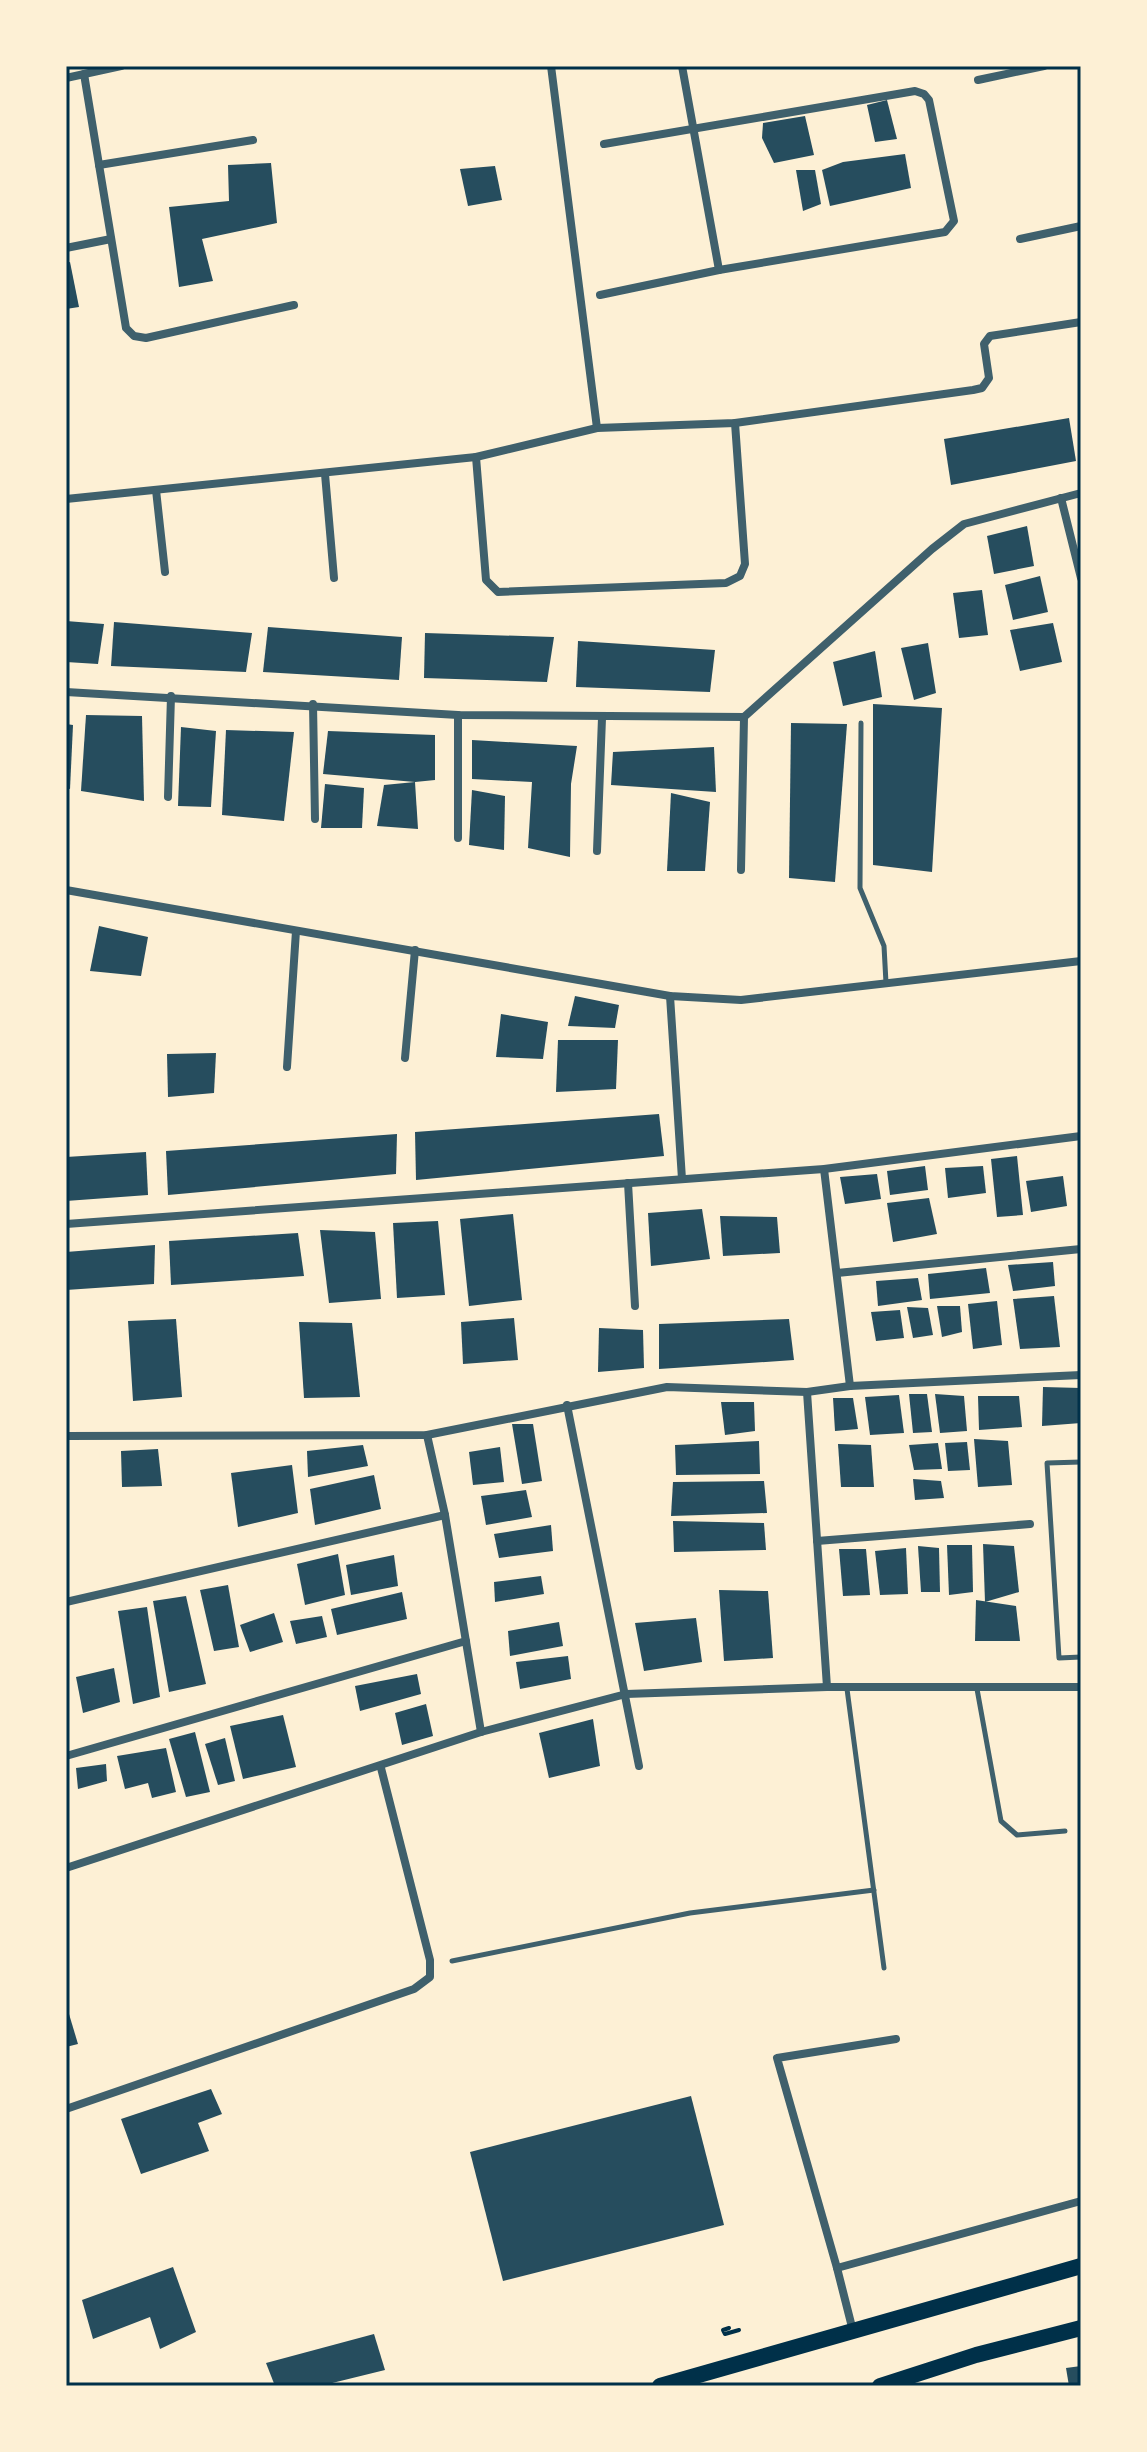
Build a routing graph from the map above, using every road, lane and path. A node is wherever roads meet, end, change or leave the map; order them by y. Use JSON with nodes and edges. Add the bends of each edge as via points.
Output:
{"nodes":[{"id":1,"x":121,"y":66,"type":"edge"},
{"id":2,"x":551,"y":66,"type":"edge"},
{"id":3,"x":682,"y":66,"type":"edge"},
{"id":4,"x":1044,"y":66,"type":"edge"},
{"id":5,"x":84,"y":74,"type":"junction"},
{"id":6,"x":66,"y":78,"type":"edge"},
{"id":7,"x":978,"y":80,"type":"dead end"},
{"id":8,"x":694,"y":128,"type":"junction"},
{"id":9,"x":253,"y":140,"type":"dead end"},
{"id":10,"x":604,"y":144,"type":"dead end"},
{"id":11,"x":99,"y":165,"type":"junction"},
{"id":12,"x":1081,"y":226,"type":"edge"},
{"id":13,"x":111,"y":239,"type":"junction"},
{"id":14,"x":1020,"y":239,"type":"dead end"},
{"id":15,"x":66,"y":248,"type":"edge"},
{"id":16,"x":719,"y":270,"type":"junction"},
{"id":17,"x":600,"y":295,"type":"dead end"},
{"id":18,"x":294,"y":305,"type":"dead end"},
{"id":19,"x":1081,"y":322,"type":"edge"},
{"id":20,"x":735,"y":423,"type":"junction"},
{"id":21,"x":597,"y":428,"type":"junction"},
{"id":22,"x":476,"y":457,"type":"junction"},
{"id":23,"x":325,"y":474,"type":"junction"},
{"id":24,"x":156,"y":490,"type":"junction"},
{"id":25,"x":1081,"y":493,"type":"edge"},
{"id":26,"x":1061,"y":498,"type":"junction"},
{"id":27,"x":66,"y":499,"type":"edge"},
{"id":28,"x":165,"y":572,"type":"dead end"},
{"id":29,"x":334,"y":578,"type":"dead end"},
{"id":30,"x":1081,"y":578,"type":"edge"},
{"id":31,"x":66,"y":692,"type":"edge"},
{"id":32,"x":171,"y":696,"type":"junction"},
{"id":33,"x":313,"y":704,"type":"junction"},
{"id":34,"x":458,"y":715,"type":"junction"},
{"id":35,"x":744,"y":717,"type":"junction"},
{"id":36,"x":602,"y":718,"type":"junction"},
{"id":37,"x":861,"y":723,"type":"dead end"},
{"id":38,"x":168,"y":797,"type":"dead end"},
{"id":39,"x":315,"y":819,"type":"dead end"},
{"id":40,"x":458,"y":838,"type":"dead end"},
{"id":41,"x":597,"y":851,"type":"dead end"},
{"id":42,"x":741,"y":870,"type":"dead end"},
{"id":43,"x":66,"y":890,"type":"edge"},
{"id":44,"x":296,"y":931,"type":"junction"},
{"id":45,"x":415,"y":950,"type":"junction"},
{"id":46,"x":1081,"y":961,"type":"edge"},
{"id":47,"x":886,"y":984,"type":"junction"},
{"id":48,"x":670,"y":996,"type":"junction"},
{"id":49,"x":405,"y":1058,"type":"dead end"},
{"id":50,"x":287,"y":1067,"type":"dead end"},
{"id":51,"x":1081,"y":1136,"type":"edge"},
{"id":52,"x":824,"y":1169,"type":"junction"},
{"id":53,"x":682,"y":1179,"type":"junction"},
{"id":54,"x":628,"y":1183,"type":"junction"},
{"id":55,"x":66,"y":1224,"type":"edge"},
{"id":56,"x":1081,"y":1249,"type":"edge"},
{"id":57,"x":837,"y":1273,"type":"junction"},
{"id":58,"x":635,"y":1306,"type":"dead end"},
{"id":59,"x":1081,"y":1375,"type":"edge"},
{"id":60,"x":850,"y":1386,"type":"junction"},
{"id":61,"x":807,"y":1392,"type":"junction"},
{"id":62,"x":567,"y":1405,"type":"junction"},
{"id":63,"x":427,"y":1435,"type":"junction"},
{"id":64,"x":66,"y":1436,"type":"edge"},
{"id":65,"x":1081,"y":1462,"type":"edge"},
{"id":66,"x":445,"y":1515,"type":"junction"},
{"id":67,"x":1030,"y":1524,"type":"dead end"},
{"id":68,"x":817,"y":1541,"type":"junction"},
{"id":69,"x":66,"y":1602,"type":"edge"},
{"id":70,"x":466,"y":1641,"type":"junction"},
{"id":71,"x":1081,"y":1657,"type":"edge"},
{"id":72,"x":827,"y":1687,"type":"junction"},
{"id":73,"x":1081,"y":1687,"type":"edge"},
{"id":74,"x":847,"y":1689,"type":"junction"},
{"id":75,"x":977,"y":1689,"type":"junction"},
{"id":76,"x":626,"y":1694,"type":"junction"},
{"id":77,"x":481,"y":1732,"type":"junction"},
{"id":78,"x":66,"y":1756,"type":"edge"},
{"id":79,"x":639,"y":1766,"type":"dead end"},
{"id":80,"x":381,"y":1768,"type":"junction"},
{"id":81,"x":1065,"y":1831,"type":"dead end"},
{"id":82,"x":66,"y":1868,"type":"edge"},
{"id":83,"x":874,"y":1890,"type":"junction"},
{"id":84,"x":452,"y":1961,"type":"dead end"},
{"id":85,"x":884,"y":1968,"type":"dead end"},
{"id":86,"x":896,"y":2039,"type":"dead end"},
{"id":87,"x":66,"y":2109,"type":"edge"},
{"id":88,"x":1081,"y":2201,"type":"edge"},
{"id":89,"x":1081,"y":2266,"type":"edge"},
{"id":90,"x":837,"y":2268,"type":"junction"},
{"id":91,"x":729,"y":2328,"type":"dead end"},
{"id":92,"x":1081,"y":2328,"type":"edge"},
{"id":93,"x":739,"y":2330,"type":"dead end"},
{"id":94,"x":853,"y":2332,"type":"junction"},
{"id":95,"x":660,"y":2386,"type":"edge"},
{"id":96,"x":880,"y":2386,"type":"edge"}],
"edges":[{"from":1,"to":5,"type":"street"},
{"from":2,"to":21,"type":"street"},
{"from":3,"to":8,"type":"street"},
{"from":4,"to":7,"type":"street"},
{"from":5,"to":6,"type":"street"},
{"from":5,"to":11,"type":"street"},
{"from":8,"to":10,"type":"street"},
{"from":8,"to":16,"type":"street"},
{"from":8,"to":16,"type":"street","via":[[915,91],[924,94],[954,221],[945,232]]},
{"from":9,"to":11,"type":"street"},
{"from":11,"to":13,"type":"street"},
{"from":12,"to":14,"type":"street"},
{"from":13,"to":15,"type":"street"},
{"from":13,"to":18,"type":"street","via":[[126,328],[134,336],[146,338]]},
{"from":16,"to":17,"type":"street"},
{"from":19,"to":20,"type":"street","via":[[990,336],[984,344],[989,378],[982,388]]},
{"from":20,"to":21,"type":"street"},
{"from":20,"to":22,"type":"street","via":[[745,564],[740,576],[726,583],[498,592],[486,580]]},
{"from":21,"to":22,"type":"street"},
{"from":22,"to":23,"type":"street"},
{"from":23,"to":24,"type":"street"},
{"from":23,"to":29,"type":"street"},
{"from":24,"to":27,"type":"street"},
{"from":24,"to":28,"type":"street"},
{"from":25,"to":26,"type":"street"},
{"from":26,"to":30,"type":"street"},
{"from":26,"to":35,"type":"street","via":[[964,524]]},
{"from":31,"to":32,"type":"street"},
{"from":32,"to":33,"type":"street"},
{"from":32,"to":38,"type":"street"},
{"from":33,"to":34,"type":"street"},
{"from":33,"to":39,"type":"street"},
{"from":34,"to":36,"type":"street"},
{"from":34,"to":40,"type":"street"},
{"from":35,"to":36,"type":"street"},
{"from":35,"to":42,"type":"street"},
{"from":36,"to":41,"type":"street"},
{"from":37,"to":47,"type":"lane","via":[[860,888],[884,946]]},
{"from":43,"to":44,"type":"street"},
{"from":44,"to":45,"type":"street"},
{"from":44,"to":50,"type":"street"},
{"from":45,"to":48,"type":"street"},
{"from":45,"to":49,"type":"street"},
{"from":46,"to":47,"type":"street"},
{"from":47,"to":48,"type":"street","via":[[741,1000]]},
{"from":48,"to":53,"type":"street"},
{"from":51,"to":52,"type":"street"},
{"from":52,"to":53,"type":"street"},
{"from":52,"to":57,"type":"street"},
{"from":53,"to":54,"type":"street"},
{"from":54,"to":55,"type":"street"},
{"from":54,"to":58,"type":"street"},
{"from":56,"to":57,"type":"street"},
{"from":57,"to":60,"type":"street"},
{"from":59,"to":60,"type":"street"},
{"from":60,"to":61,"type":"street"},
{"from":61,"to":62,"type":"street","via":[[667,1387]]},
{"from":61,"to":68,"type":"street"},
{"from":62,"to":63,"type":"street"},
{"from":62,"to":76,"type":"street"},
{"from":63,"to":64,"type":"street"},
{"from":63,"to":66,"type":"street"},
{"from":65,"to":71,"type":"lane","via":[[1047,1463],[1059,1658]]},
{"from":66,"to":69,"type":"street"},
{"from":66,"to":70,"type":"street"},
{"from":67,"to":68,"type":"street"},
{"from":68,"to":72,"type":"street"},
{"from":70,"to":77,"type":"street"},
{"from":70,"to":78,"type":"street"},
{"from":72,"to":74,"type":"street"},
{"from":72,"to":76,"type":"street"},
{"from":73,"to":75,"type":"street"},
{"from":74,"to":75,"type":"street"},
{"from":74,"to":83,"type":"lane"},
{"from":75,"to":81,"type":"lane","via":[[1001,1821],[1017,1835]]},
{"from":76,"to":77,"type":"street"},
{"from":76,"to":79,"type":"street"},
{"from":77,"to":80,"type":"street"},
{"from":80,"to":82,"type":"street"},
{"from":80,"to":87,"type":"street","via":[[430,1977],[414,1989]]},
{"from":83,"to":84,"type":"lane","via":[[690,1913]]},
{"from":83,"to":85,"type":"lane"},
{"from":86,"to":90,"type":"street","via":[[777,2058]]},
{"from":88,"to":90,"type":"street"},
{"from":89,"to":94,"type":"main road"},
{"from":90,"to":94,"type":"street"},
{"from":91,"to":93,"type":"path","via":[[725,2334]]},
{"from":92,"to":96,"type":"main road"},
{"from":94,"to":95,"type":"main road"}]}
